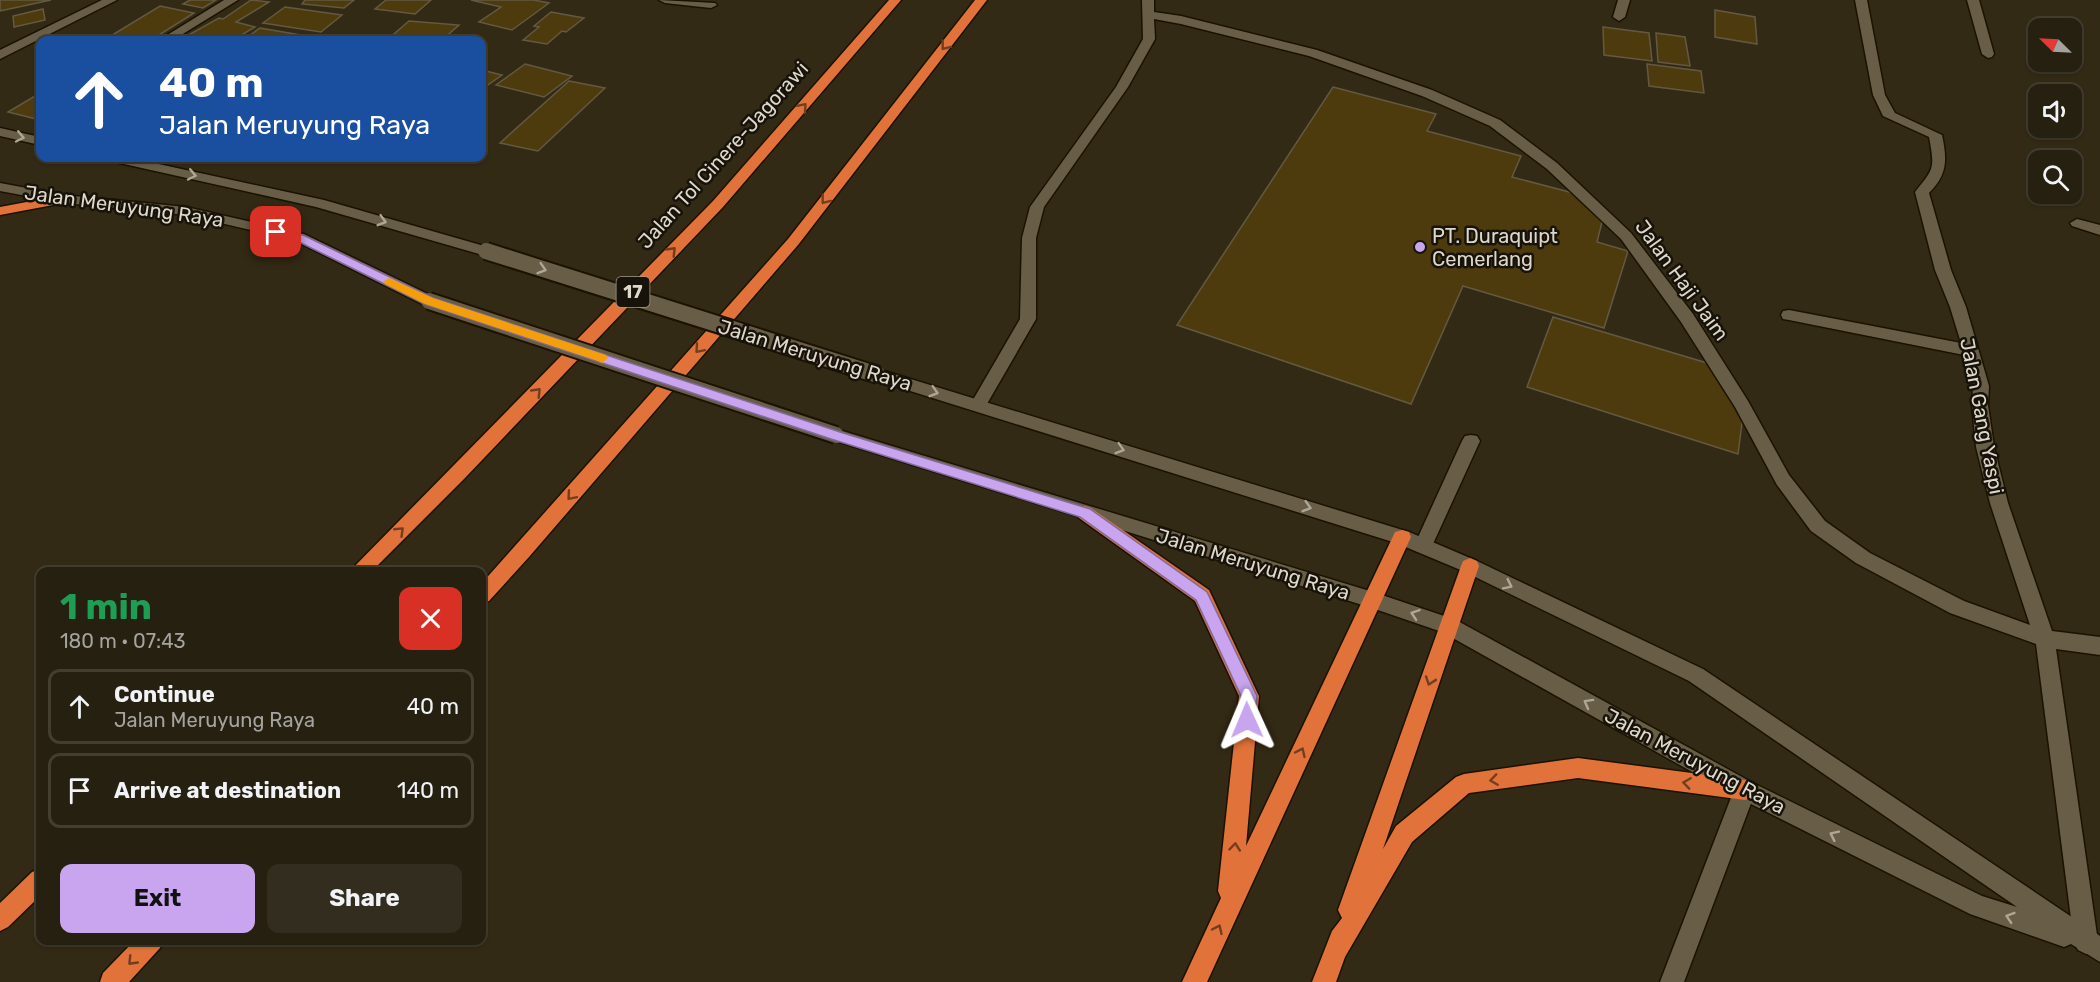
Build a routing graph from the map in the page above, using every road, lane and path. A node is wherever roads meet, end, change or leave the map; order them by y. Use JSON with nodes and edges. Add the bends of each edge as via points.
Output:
{"nodes":[{"id":1,"x":111,"y":0,"type":"edge"},
{"id":2,"x":232,"y":0,"type":"edge"},
{"id":3,"x":665,"y":0,"type":"edge"},
{"id":4,"x":895,"y":0,"type":"edge"},
{"id":5,"x":981,"y":0,"type":"edge"},
{"id":6,"x":1623,"y":0,"type":"edge"},
{"id":7,"x":1861,"y":0,"type":"edge"},
{"id":8,"x":1973,"y":0,"type":"edge"},
{"id":9,"x":711,"y":5,"type":"dead end"},
{"id":10,"x":1148,"y":8,"type":"edge"},
{"id":11,"x":1619,"y":17,"type":"dead end"},
{"id":12,"x":38,"y":36,"type":"edge"},
{"id":13,"x":172,"y":36,"type":"edge"},
{"id":14,"x":36,"y":37,"type":"edge"},
{"id":15,"x":1988,"y":54,"type":"dead end"},
{"id":16,"x":0,"y":55,"type":"edge"},
{"id":17,"x":0,"y":132,"type":"edge"},
{"id":18,"x":36,"y":140,"type":"edge"},
{"id":19,"x":133,"y":162,"type":"edge"},
{"id":20,"x":0,"y":187,"type":"edge"},
{"id":21,"x":64,"y":199,"type":"junction"},
{"id":22,"x":0,"y":211,"type":"edge"},
{"id":23,"x":2077,"y":224,"type":"dead end"},
{"id":24,"x":2100,"y":230,"type":"edge"},
{"id":25,"x":1790,"y":315,"type":"dead end"},
{"id":26,"x":1972,"y":351,"type":"junction"},
{"id":27,"x":978,"y":405,"type":"junction"},
{"id":28,"x":1471,"y":441,"type":"dead end"},
{"id":29,"x":1085,"y":513,"type":"junction"},
{"id":30,"x":1402,"y":537,"type":"junction"},
{"id":31,"x":1423,"y":546,"type":"junction"},
{"id":32,"x":1470,"y":566,"type":"junction"},
{"id":33,"x":363,"y":567,"type":"edge"},
{"id":34,"x":486,"y":591,"type":"edge"},
{"id":35,"x":1373,"y":600,"type":"junction"},
{"id":36,"x":1449,"y":626,"type":"junction"},
{"id":37,"x":2045,"y":639,"type":"junction"},
{"id":38,"x":2100,"y":646,"type":"edge"},
{"id":39,"x":1745,"y":790,"type":"junction"},
{"id":40,"x":36,"y":884,"type":"edge"},
{"id":41,"x":1229,"y":905,"type":"junction"},
{"id":42,"x":0,"y":918,"type":"edge"},
{"id":43,"x":147,"y":945,"type":"edge"},
{"id":44,"x":2093,"y":946,"type":"edge"},
{"id":45,"x":1336,"y":950,"type":"junction"},
{"id":46,"x":112,"y":982,"type":"edge"},
{"id":47,"x":1194,"y":982,"type":"edge"},
{"id":48,"x":1324,"y":982,"type":"edge"},
{"id":49,"x":1672,"y":982,"type":"edge"}],
"edges":[{"from":1,"to":12,"type":"street"},
{"from":2,"to":13,"type":"street"},
{"from":3,"to":9,"type":"street"},
{"from":33,"to":4,"type":"highway","name":"Jalan Tol Cinere-Jagorawi","number":"17","one_way":true,"via":[[718,204]]},
{"from":5,"to":34,"type":"highway","one_way":true,"via":[[793,242]]},
{"from":6,"to":11,"type":"street"},
{"from":7,"to":26,"type":"street","name":"Jalan Gang Yaspi","via":[[1879,95],[1886,109],[1890,116],[1935,135],[1941,164],[1936,179],[1922,192],[1943,270]]},
{"from":8,"to":15,"type":"street"},
{"from":10,"to":27,"type":"street","via":[[1149,39],[1122,87],[1037,207],[1029,238],[1028,319]]},
{"from":10,"to":37,"type":"street","name":"Jalan Haji Jaim","via":[[1313,53],[1427,93],[1495,123],[1552,165],[1626,236],[1688,318],[1783,480],[1818,526],[1863,558],[1957,607]]},
{"from":14,"to":16,"type":"street"},
{"from":17,"to":18,"type":"street","one_way":true},
{"from":19,"to":27,"type":"street","name":"Jalan Meruyung Raya","one_way":true,"bridge":true,"via":[[319,203],[486,251]]},
{"from":20,"to":21,"type":"street","name":"Jalan Meruyung Raya"},
{"from":21,"to":22,"type":"highway"},
{"from":21,"to":29,"type":"street","name":"Jalan Meruyung Raya","bridge":true,"via":[[186,211],[299,237],[429,301]]},
{"from":23,"to":24,"type":"street"},
{"from":25,"to":26,"type":"street"},
{"from":26,"to":37,"type":"street","name":"Jalan Gang Yaspi","via":[[1980,386],[1985,447],[1999,503]]},
{"from":27,"to":30,"type":"street","name":"Jalan Meruyung Raya","one_way":true},
{"from":28,"to":31,"type":"street"},
{"from":29,"to":35,"type":"street","name":"Jalan Meruyung Raya"},
{"from":41,"to":29,"type":"highway","one_way":true,"via":[[1249,696],[1202,596]]},
{"from":30,"to":31,"type":"street","name":"Jalan Meruyung Raya"},
{"from":30,"to":35,"type":"highway"},
{"from":31,"to":32,"type":"street","name":"Jalan Meruyung Raya"},
{"from":32,"to":36,"type":"highway"},
{"from":32,"to":44,"type":"street","name":"Jalan Meruyung Raya","one_way":true,"via":[[1696,675]]},
{"from":36,"to":35,"type":"street","name":"Jalan Meruyung Raya","one_way":true},
{"from":41,"to":35,"type":"highway","one_way":true},
{"from":39,"to":36,"type":"street","name":"Jalan Meruyung Raya","one_way":true},
{"from":36,"to":45,"type":"highway","one_way":true},
{"from":37,"to":38,"type":"street","name":"Jalan Haji Jaim"},
{"from":37,"to":44,"type":"street","name":"Jalan Gang Yaspi"},
{"from":44,"to":39,"type":"street","name":"Jalan Meruyung Raya","one_way":true,"via":[[1978,906]]},
{"from":39,"to":45,"type":"highway","one_way":true,"via":[[1578,768],[1464,784],[1404,834]]},
{"from":39,"to":49,"type":"street"},
{"from":40,"to":42,"type":"highway"},
{"from":47,"to":41,"type":"highway","one_way":true},
{"from":43,"to":46,"type":"highway","one_way":true},
{"from":45,"to":48,"type":"highway"}]}
